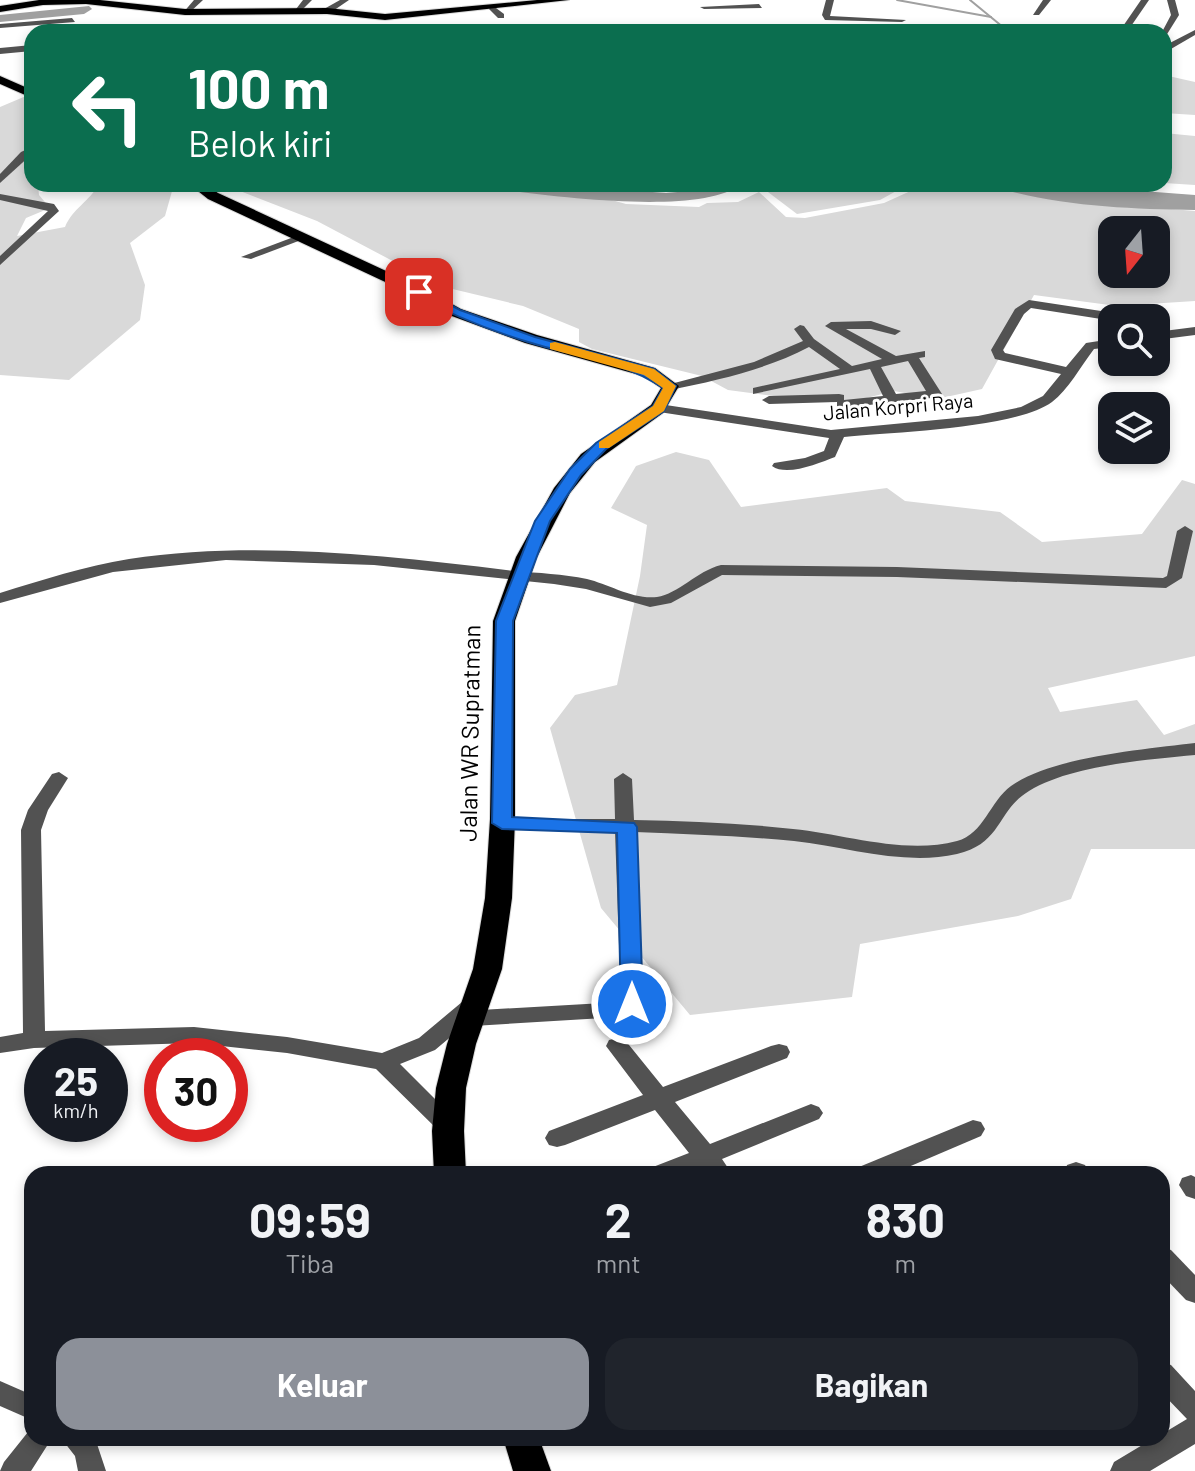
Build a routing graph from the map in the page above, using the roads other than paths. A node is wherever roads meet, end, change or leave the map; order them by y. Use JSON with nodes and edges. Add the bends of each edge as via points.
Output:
{"nodes":[{"id":1,"x":199,"y":0,"type":"edge"},
{"id":2,"x":308,"y":0,"type":"edge"},
{"id":3,"x":345,"y":0,"type":"edge"},
{"id":4,"x":565,"y":0,"type":"edge"},
{"id":5,"x":830,"y":0,"type":"edge"},
{"id":6,"x":1047,"y":0,"type":"edge"},
{"id":7,"x":1145,"y":0,"type":"edge"},
{"id":8,"x":1171,"y":0,"type":"edge"},
{"id":9,"x":126,"y":2,"type":"edge"},
{"id":10,"x":85,"y":3,"type":"edge"},
{"id":11,"x":505,"y":3,"type":"edge"},
{"id":12,"x":758,"y":3,"type":"edge"},
{"id":13,"x":0,"y":7,"type":"edge"},
{"id":14,"x":492,"y":7,"type":"junction"},
{"id":15,"x":704,"y":7,"type":"dead end"},
{"id":16,"x":296,"y":11,"type":"junction"},
{"id":17,"x":327,"y":11,"type":"junction"},
{"id":18,"x":893,"y":11,"type":"dead end"},
{"id":19,"x":185,"y":12,"type":"junction"},
{"id":20,"x":1036,"y":13,"type":"dead end"},
{"id":21,"x":754,"y":15,"type":"dead end"},
{"id":22,"x":501,"y":16,"type":"dead end"},
{"id":23,"x":72,"y":18,"type":"junction"},
{"id":24,"x":864,"y":18,"type":"junction"},
{"id":25,"x":902,"y":20,"type":"dead end"},
{"id":26,"x":66,"y":24,"type":"edge"},
{"id":27,"x":1128,"y":24,"type":"edge"},
{"id":28,"x":1171,"y":24,"type":"edge"},
{"id":29,"x":0,"y":26,"type":"edge"},
{"id":30,"x":1172,"y":27,"type":"edge"},
{"id":31,"x":1195,"y":30,"type":"edge"},
{"id":32,"x":1172,"y":45,"type":"edge"},
{"id":33,"x":24,"y":49,"type":"edge"},
{"id":34,"x":0,"y":51,"type":"edge"},
{"id":35,"x":0,"y":80,"type":"edge"},
{"id":36,"x":24,"y":90,"type":"edge"},
{"id":37,"x":24,"y":155,"type":"edge"},
{"id":38,"x":0,"y":180,"type":"edge"},
{"id":39,"x":207,"y":192,"type":"edge"},
{"id":40,"x":0,"y":197,"type":"edge"},
{"id":41,"x":303,"y":237,"type":"junction"},
{"id":42,"x":247,"y":257,"type":"dead end"},
{"id":43,"x":0,"y":262,"type":"edge"},
{"id":44,"x":1170,"y":327,"type":"edge"},
{"id":45,"x":1098,"y":328,"type":"edge"},
{"id":46,"x":800,"y":329,"type":"dead end"},
{"id":47,"x":1095,"y":330,"type":"junction"},
{"id":48,"x":895,"y":331,"type":"dead end"},
{"id":49,"x":1193,"y":331,"type":"edge"},
{"id":50,"x":1098,"y":332,"type":"edge"},
{"id":51,"x":1170,"y":334,"type":"edge"},
{"id":52,"x":810,"y":342,"type":"junction"},
{"id":53,"x":894,"y":360,"type":"junction"},
{"id":54,"x":874,"y":365,"type":"junction"},
{"id":55,"x":850,"y":370,"type":"junction"},
{"id":56,"x":1070,"y":372,"type":"junction"},
{"id":57,"x":826,"y":374,"type":"junction"},
{"id":58,"x":670,"y":386,"type":"junction"},
{"id":59,"x":891,"y":398,"type":"junction"},
{"id":60,"x":841,"y":401,"type":"junction"},
{"id":61,"x":659,"y":408,"type":"junction"},
{"id":62,"x":859,"y":433,"type":"junction"},
{"id":63,"x":838,"y":434,"type":"junction"},
{"id":64,"x":779,"y":466,"type":"dead end"},
{"id":65,"x":1185,"y":531,"type":"dead end"},
{"id":66,"x":521,"y":576,"type":"junction"},
{"id":67,"x":0,"y":598,"type":"edge"},
{"id":68,"x":1195,"y":749,"type":"edge"},
{"id":69,"x":59,"y":778,"type":"dead end"},
{"id":70,"x":623,"y":779,"type":"dead end"},
{"id":71,"x":502,"y":823,"type":"junction"},
{"id":72,"x":627,"y":827,"type":"junction"},
{"id":73,"x":477,"y":1008,"type":"junction"},
{"id":74,"x":34,"y":1038,"type":"edge"},
{"id":75,"x":98,"y":1038,"type":"edge"},
{"id":76,"x":24,"y":1041,"type":"edge"},
{"id":77,"x":0,"y":1045,"type":"edge"},
{"id":78,"x":617,"y":1046,"type":"dead end"},
{"id":79,"x":779,"y":1052,"type":"dead end"},
{"id":80,"x":383,"y":1062,"type":"junction"},
{"id":81,"x":659,"y":1098,"type":"junction"},
{"id":82,"x":811,"y":1113,"type":"dead end"},
{"id":83,"x":447,"y":1125,"type":"junction"},
{"id":84,"x":973,"y":1129,"type":"dead end"},
{"id":85,"x":557,"y":1138,"type":"dead end"},
{"id":86,"x":713,"y":1165,"type":"edge"},
{"id":87,"x":450,"y":1166,"type":"edge"},
{"id":88,"x":887,"y":1166,"type":"edge"},
{"id":89,"x":1170,"y":1266,"type":"edge"},
{"id":90,"x":1195,"y":1292,"type":"edge"},
{"id":91,"x":1170,"y":1383,"type":"edge"},
{"id":92,"x":0,"y":1393,"type":"edge"},
{"id":93,"x":24,"y":1404,"type":"edge"},
{"id":94,"x":1195,"y":1410,"type":"edge"},
{"id":95,"x":1195,"y":1429,"type":"edge"},
{"id":96,"x":1170,"y":1444,"type":"edge"},
{"id":97,"x":32,"y":1446,"type":"edge"},
{"id":98,"x":84,"y":1446,"type":"edge"},
{"id":99,"x":524,"y":1446,"type":"edge"},
{"id":100,"x":1166,"y":1446,"type":"edge"},
{"id":101,"x":14,"y":1471,"type":"edge"},
{"id":102,"x":92,"y":1471,"type":"edge"},
{"id":103,"x":532,"y":1471,"type":"edge"},
{"id":104,"x":1124,"y":1471,"type":"edge"}],
"edges":[{"from":1,"to":19,"type":"street"},
{"from":2,"to":16,"type":"street"},
{"from":3,"to":17,"type":"street"},
{"from":4,"to":11,"type":"main road"},
{"from":5,"to":24,"type":"street","via":[[828,18]]},
{"from":6,"to":20,"type":"street"},
{"from":7,"to":27,"type":"street"},
{"from":8,"to":28,"type":"street"},
{"from":9,"to":10,"type":"main road"},
{"from":9,"to":19,"type":"main road"},
{"from":10,"to":13,"type":"main road"},
{"from":10,"to":23,"type":"street"},
{"from":11,"to":14,"type":"main road"},
{"from":12,"to":15,"type":"street"},
{"from":12,"to":21,"type":"street"},
{"from":14,"to":17,"type":"main road","via":[[385,17]]},
{"from":14,"to":22,"type":"street"},
{"from":16,"to":17,"type":"main road"},
{"from":16,"to":19,"type":"main road"},
{"from":18,"to":24,"type":"street","via":[[867,10]]},
{"from":23,"to":26,"type":"street"},
{"from":23,"to":29,"type":"street"},
{"from":24,"to":25,"type":"street"},
{"from":30,"to":31,"type":"street"},
{"from":31,"to":32,"type":"street"},
{"from":33,"to":34,"type":"street"},
{"from":35,"to":36,"type":"highway"},
{"from":37,"to":38,"type":"street"},
{"from":39,"to":41,"type":"highway"},
{"from":40,"to":43,"type":"street","via":[[54,211]]},
{"from":41,"to":42,"type":"street"},
{"from":41,"to":58,"type":"highway","via":[[455,312],[649,372]]},
{"from":44,"to":49,"type":"street"},
{"from":45,"to":47,"type":"street"},
{"from":46,"to":52,"type":"street"},
{"from":47,"to":50,"type":"street"},
{"from":47,"to":56,"type":"street","name":"Jalan Korpri Raya"},
{"from":47,"to":56,"type":"street","via":[[1029,304],[997,350],[1000,356]]},
{"from":48,"to":53,"type":"street","via":[[871,325],[831,326]]},
{"from":49,"to":51,"type":"street"},
{"from":52,"to":55,"type":"street"},
{"from":52,"to":58,"type":"street","via":[[748,370]]},
{"from":53,"to":54,"type":"street"},
{"from":53,"to":59,"type":"street","via":[[917,356],[936,393]]},
{"from":54,"to":55,"type":"street"},
{"from":54,"to":59,"type":"street"},
{"from":55,"to":57,"type":"street"},
{"from":56,"to":62,"type":"street","name":"Jalan Korpri Raya","via":[[1038,406],[978,420]]},
{"from":57,"to":60,"type":"street"},
{"from":57,"to":60,"type":"street","via":[[764,395]]},
{"from":58,"to":61,"type":"highway"},
{"from":59,"to":60,"type":"street"},
{"from":60,"to":62,"type":"street"},
{"from":61,"to":63,"type":"street","name":"Jalan Korpri Raya"},
{"from":61,"to":66,"type":"highway","name":"Jalan WR Supratman","via":[[601,446],[575,472],[543,521]]},
{"from":62,"to":63,"type":"street","name":"Jalan Korpri Raya"},
{"from":63,"to":64,"type":"street","via":[[830,454]]},
{"from":65,"to":66,"type":"street","via":[[1174,578],[1166,583],[721,570],[655,602],[585,584]]},
{"from":66,"to":67,"type":"street","via":[[362,561],[188,557],[87,572]]},
{"from":66,"to":71,"type":"highway","name":"Jalan WR Supratman","via":[[504,621]]},
{"from":68,"to":72,"type":"street","via":[[1148,753],[1033,780],[1006,802],[984,836],[955,848],[873,848],[790,835]]},
{"from":69,"to":74,"type":"street","via":[[31,830]]},
{"from":70,"to":72,"type":"street"},
{"from":71,"to":72,"type":"street"},
{"from":71,"to":73,"type":"highway","name":"Jalan WR Supratman","via":[[494,940]]},
{"from":72,"to":73,"type":"street","via":[[629,1010]]},
{"from":73,"to":80,"type":"street","via":[[427,1044]]},
{"from":73,"to":83,"type":"highway","name":"Jalan WR Supratman","via":[[457,1056]]},
{"from":75,"to":80,"type":"street","via":[[194,1035]]},
{"from":76,"to":77,"type":"street"},
{"from":78,"to":81,"type":"street"},
{"from":79,"to":81,"type":"street"},
{"from":80,"to":83,"type":"street"},
{"from":81,"to":85,"type":"street"},
{"from":81,"to":86,"type":"street"},
{"from":82,"to":86,"type":"street"},
{"from":83,"to":87,"type":"highway","name":"Jalan WR Supratman"},
{"from":84,"to":88,"type":"street"},
{"from":89,"to":90,"type":"street"},
{"from":91,"to":94,"type":"street"},
{"from":92,"to":93,"type":"street"},
{"from":95,"to":96,"type":"street"},
{"from":97,"to":101,"type":"street"},
{"from":98,"to":102,"type":"street"},
{"from":99,"to":103,"type":"highway"},
{"from":100,"to":104,"type":"street"}]}
